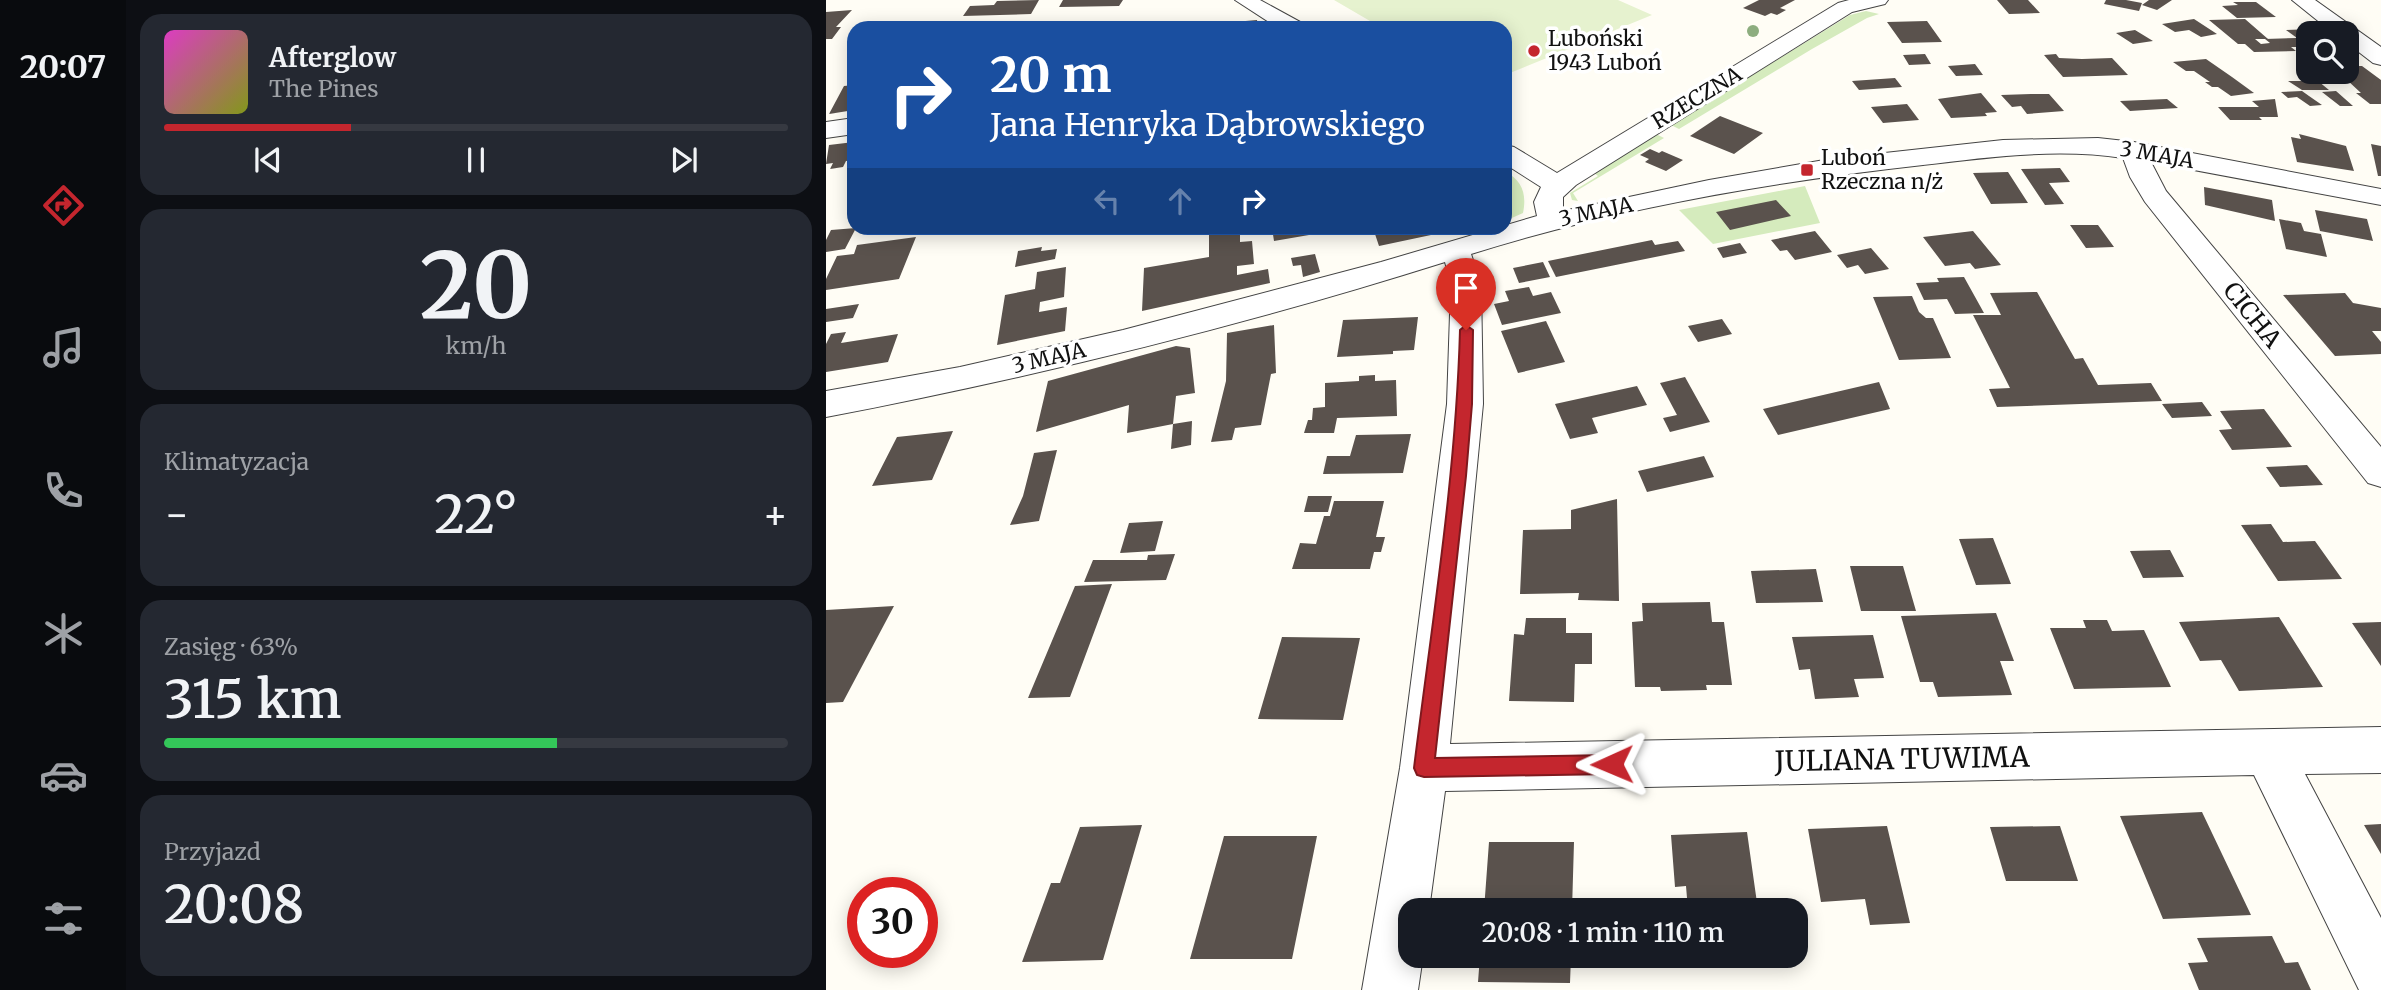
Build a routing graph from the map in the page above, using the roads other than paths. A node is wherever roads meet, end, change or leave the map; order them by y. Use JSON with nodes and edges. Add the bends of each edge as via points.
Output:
{"nodes":[{"id":1,"x":1245,"y":0,"type":"edge"},
{"id":2,"x":1878,"y":0,"type":"edge"},
{"id":3,"x":2302,"y":0,"type":"edge"},
{"id":4,"x":1282,"y":21,"type":"edge"},
{"id":5,"x":2381,"y":58,"type":"edge"},
{"id":6,"x":847,"y":127,"type":"edge"},
{"id":7,"x":826,"y":130,"type":"edge"},
{"id":8,"x":2134,"y":150,"type":"junction"},
{"id":9,"x":1512,"y":157,"type":"edge"},
{"id":10,"x":1557,"y":185,"type":"junction"},
{"id":11,"x":2381,"y":197,"type":"edge"},
{"id":12,"x":1554,"y":221,"type":"junction"},
{"id":13,"x":1512,"y":233,"type":"edge"},
{"id":14,"x":1505,"y":235,"type":"edge"},
{"id":15,"x":1452,"y":250,"type":"junction"},
{"id":16,"x":830,"y":411,"type":"edge"},
{"id":17,"x":2381,"y":473,"type":"edge"},
{"id":18,"x":2381,"y":750,"type":"edge"},
{"id":19,"x":2267,"y":752,"type":"junction"},
{"id":20,"x":1424,"y":768,"type":"junction"},
{"id":21,"x":2381,"y":975,"type":"edge"},
{"id":22,"x":1390,"y":990,"type":"edge"}],
"edges":[{"from":1,"to":4,"type":"street"},
{"from":2,"to":10,"type":"street","name":"RZECZNA","via":[[1845,8]]},
{"from":3,"to":5,"type":"street"},
{"from":6,"to":7,"type":"street"},
{"from":8,"to":11,"type":"street","name":"3 MAJA"},
{"from":8,"to":12,"type":"street","name":"3 MAJA","via":[[2049,146],[1878,161],[1758,178]]},
{"from":8,"to":17,"type":"street","name":"CICHA","via":[[2155,196]]},
{"from":9,"to":10,"type":"street"},
{"from":10,"to":12,"type":"street","via":[[1546,200]]},
{"from":12,"to":13,"type":"street","name":"3 MAJA"},
{"from":14,"to":15,"type":"street","name":"3 MAJA"},
{"from":15,"to":16,"type":"street","name":"3 MAJA","via":[[1123,341]]},
{"from":15,"to":20,"type":"street","via":[[1466,284],[1465,404]]},
{"from":18,"to":19,"type":"street","name":"JULIANA TUWIMA"},
{"from":19,"to":20,"type":"street","name":"JULIANA TUWIMA"},
{"from":19,"to":21,"type":"street"},
{"from":20,"to":22,"type":"street"}]}
